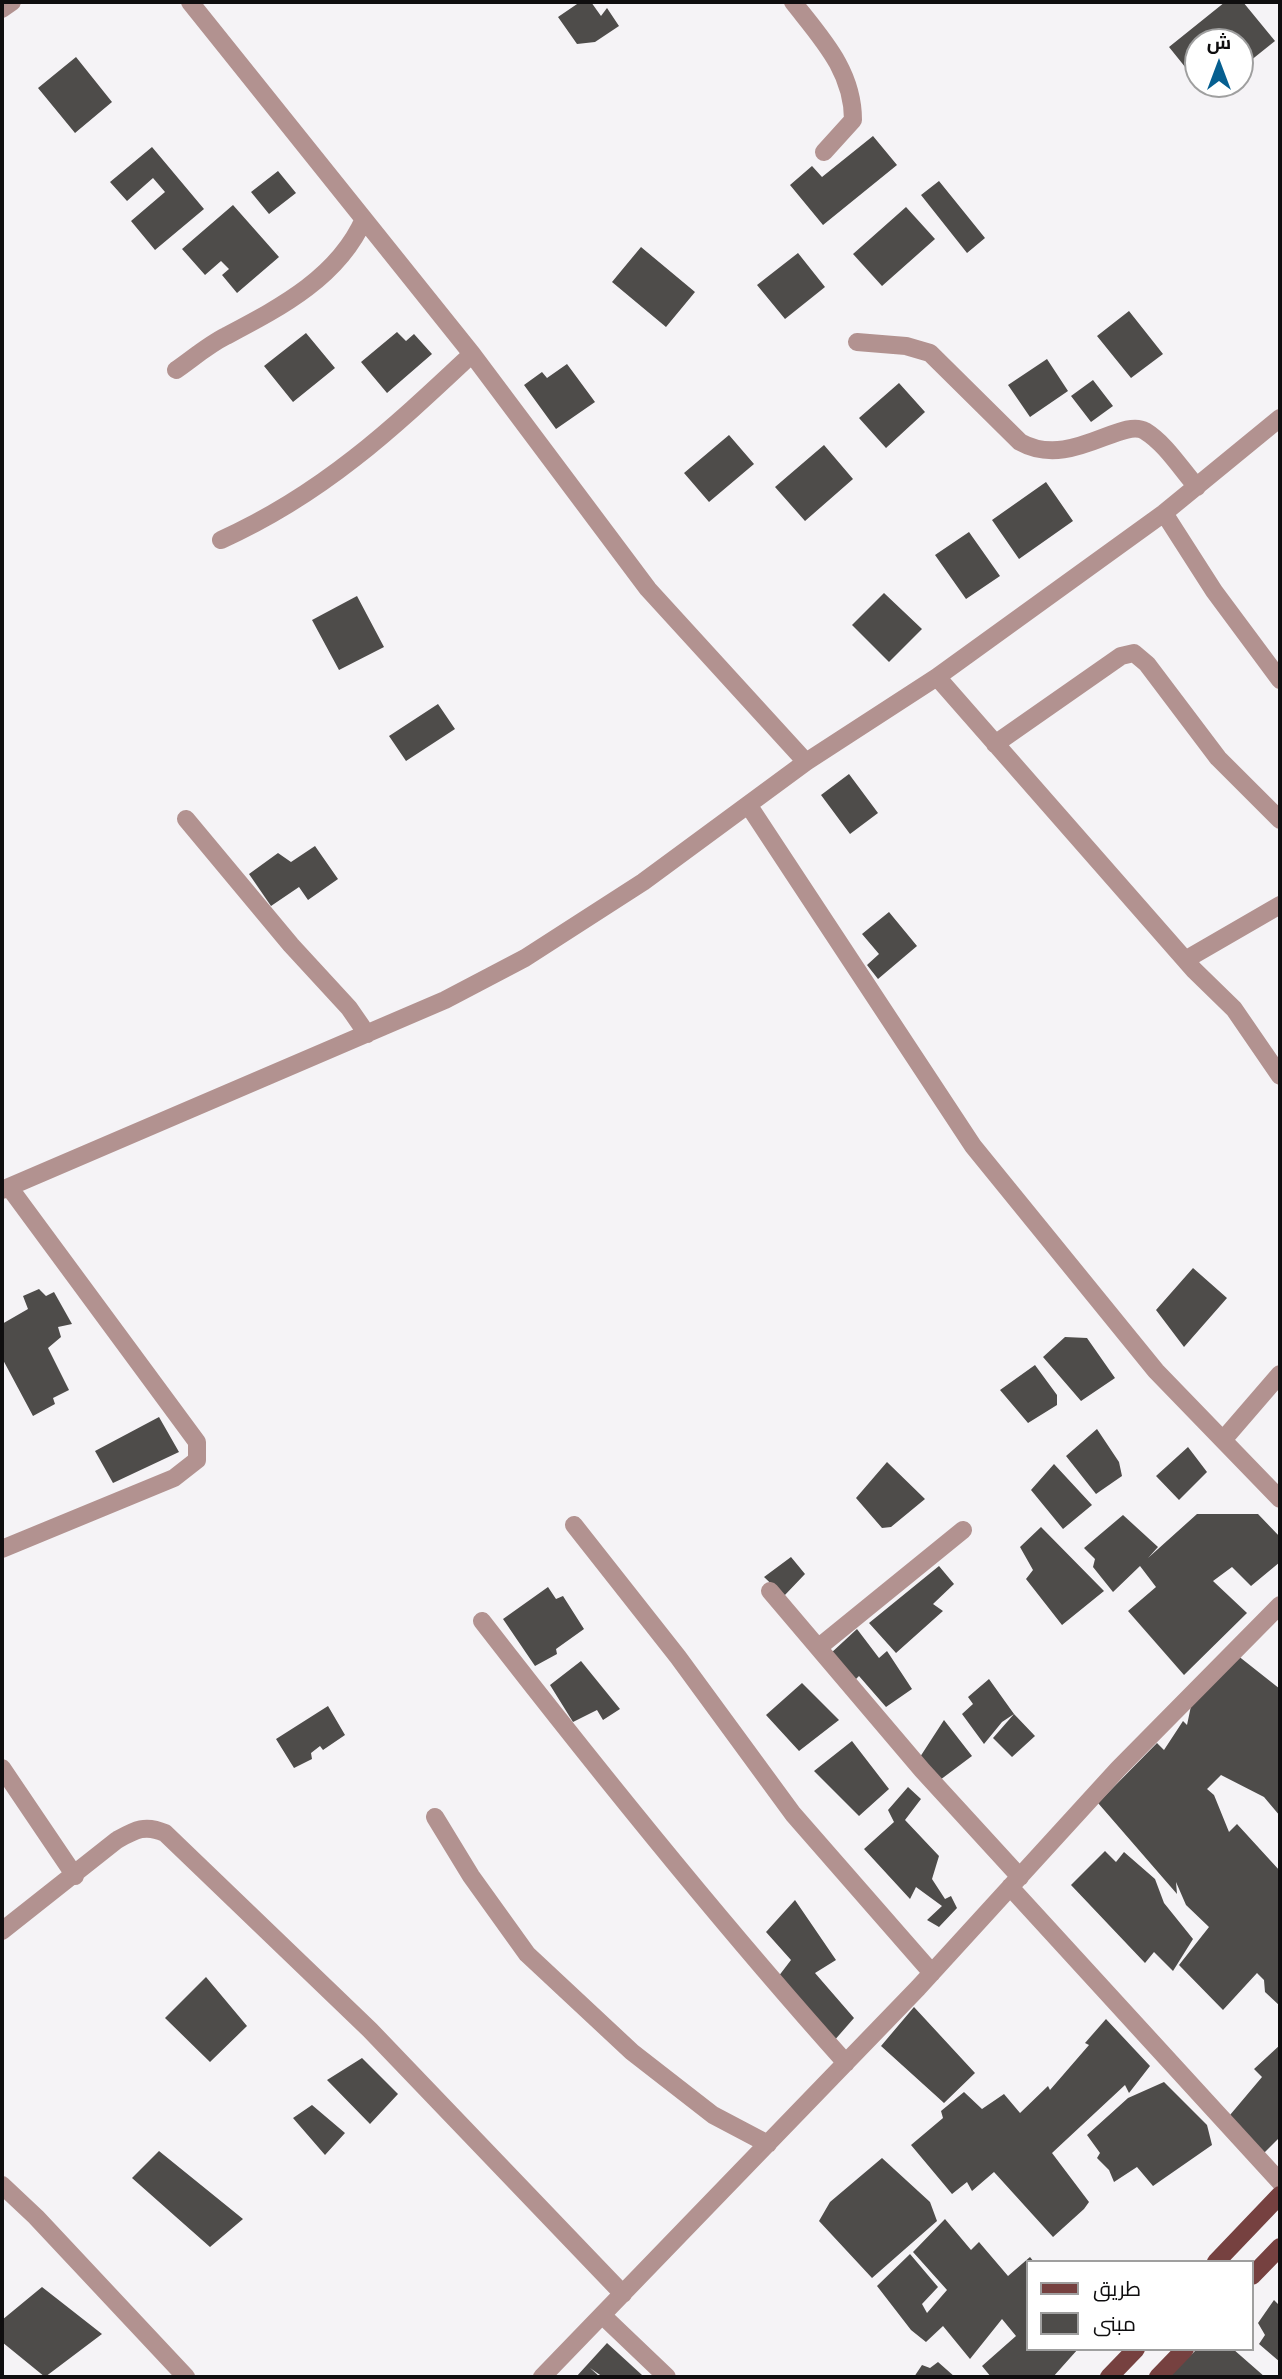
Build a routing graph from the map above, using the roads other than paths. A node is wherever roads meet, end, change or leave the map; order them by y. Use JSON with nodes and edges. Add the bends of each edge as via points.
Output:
{"nodes":[{"id":1,"x":12,"y":2,"type":"edge"},
{"id":2,"x":190,"y":2,"type":"edge"},
{"id":3,"x":793,"y":2,"type":"edge"},
{"id":4,"x":2,"y":9,"type":"edge"},
{"id":5,"x":824,"y":152,"type":"dead end"},
{"id":6,"x":363,"y":219,"type":"junction"},
{"id":7,"x":857,"y":342,"type":"dead end"},
{"id":8,"x":472,"y":354,"type":"junction"},
{"id":9,"x":176,"y":370,"type":"dead end"},
{"id":10,"x":1280,"y":418,"type":"edge"},
{"id":11,"x":1197,"y":487,"type":"junction"},
{"id":12,"x":1164,"y":513,"type":"junction"},
{"id":13,"x":221,"y":540,"type":"dead end"},
{"id":14,"x":937,"y":677,"type":"junction"},
{"id":15,"x":1280,"y":680,"type":"edge"},
{"id":16,"x":995,"y":744,"type":"junction"},
{"id":17,"x":806,"y":762,"type":"junction"},
{"id":18,"x":749,"y":806,"type":"junction"},
{"id":19,"x":187,"y":819,"type":"dead end"},
{"id":20,"x":1280,"y":820,"type":"edge"},
{"id":21,"x":1280,"y":905,"type":"edge"},
{"id":22,"x":1185,"y":960,"type":"junction"},
{"id":23,"x":367,"y":1034,"type":"junction"},
{"id":24,"x":1280,"y":1076,"type":"edge"},
{"id":25,"x":6,"y":1189,"type":"edge"},
{"id":26,"x":1280,"y":1374,"type":"edge"},
{"id":27,"x":1223,"y":1440,"type":"junction"},
{"id":28,"x":1280,"y":1499,"type":"edge"},
{"id":29,"x":574,"y":1525,"type":"dead end"},
{"id":30,"x":963,"y":1530,"type":"dead end"},
{"id":31,"x":2,"y":1549,"type":"edge"},
{"id":32,"x":770,"y":1591,"type":"dead end"},
{"id":33,"x":1280,"y":1605,"type":"edge"},
{"id":34,"x":482,"y":1620,"type":"dead end"},
{"id":35,"x":819,"y":1647,"type":"junction"},
{"id":36,"x":2,"y":1768,"type":"edge"},
{"id":37,"x":435,"y":1817,"type":"dead end"},
{"id":38,"x":75,"y":1876,"type":"junction"},
{"id":39,"x":1015,"y":1882,"type":"junction"},
{"id":40,"x":2,"y":1931,"type":"edge"},
{"id":41,"x":932,"y":1973,"type":"junction"},
{"id":42,"x":846,"y":2063,"type":"junction"},
{"id":43,"x":768,"y":2144,"type":"junction"},
{"id":44,"x":1280,"y":2182,"type":"edge"},
{"id":45,"x":2,"y":2185,"type":"edge"},
{"id":46,"x":1280,"y":2195,"type":"edge"},
{"id":47,"x":1280,"y":2247,"type":"edge"},
{"id":48,"x":1218,"y":2260,"type":"edge"},
{"id":49,"x":1254,"y":2274,"type":"edge"},
{"id":50,"x":623,"y":2294,"type":"junction"},
{"id":51,"x":602,"y":2315,"type":"junction"},
{"id":52,"x":1134,"y":2351,"type":"edge"},
{"id":53,"x":1183,"y":2351,"type":"edge"},
{"id":54,"x":186,"y":2377,"type":"edge"},
{"id":55,"x":541,"y":2377,"type":"edge"},
{"id":56,"x":667,"y":2377,"type":"edge"},
{"id":57,"x":1109,"y":2377,"type":"edge"},
{"id":58,"x":1158,"y":2377,"type":"edge"}],
"edges":[{"from":1,"to":4,"type":"street"},
{"from":2,"to":6,"type":"street"},
{"from":3,"to":5,"type":"street","via":[[845,72],[853,99],[853,120]]},
{"from":6,"to":8,"type":"street"},
{"from":6,"to":9,"type":"street","via":[[354,242],[303,291]]},
{"from":7,"to":11,"type":"street","via":[[930,353],[1020,442],[1035,450],[1049,453],[1133,428],[1143,430]]},
{"from":8,"to":13,"type":"street","via":[[378,442],[311,492]]},
{"from":8,"to":17,"type":"street","via":[[648,589]]},
{"from":10,"to":11,"type":"street"},
{"from":11,"to":12,"type":"street"},
{"from":12,"to":14,"type":"street"},
{"from":12,"to":15,"type":"street"},
{"from":14,"to":16,"type":"street"},
{"from":14,"to":17,"type":"street"},
{"from":16,"to":20,"type":"street","via":[[1121,656],[1134,653],[1218,758]]},
{"from":16,"to":22,"type":"street"},
{"from":17,"to":18,"type":"street"},
{"from":18,"to":23,"type":"street","via":[[525,958]]},
{"from":18,"to":27,"type":"street","via":[[973,1146],[1156,1371]]},
{"from":19,"to":23,"type":"street","via":[[349,1007]]},
{"from":21,"to":22,"type":"street"},
{"from":22,"to":24,"type":"street","via":[[1234,1009]]},
{"from":23,"to":25,"type":"street"},
{"from":25,"to":31,"type":"street","via":[[197,1442],[197,1460],[174,1478]]},
{"from":26,"to":27,"type":"street"},
{"from":27,"to":28,"type":"street"},
{"from":29,"to":41,"type":"street","via":[[793,1814]]},
{"from":30,"to":35,"type":"street"},
{"from":32,"to":35,"type":"street"},
{"from":33,"to":39,"type":"street","via":[[1118,1769]]},
{"from":34,"to":42,"type":"street","via":[[639,1823]]},
{"from":35,"to":39,"type":"street"},
{"from":36,"to":38,"type":"street"},
{"from":37,"to":43,"type":"street","via":[[527,1954],[642,2060],[713,2115]]},
{"from":38,"to":40,"type":"street"},
{"from":38,"to":50,"type":"street","via":[[137,1829],[152,1827],[178,1843],[360,2021]]},
{"from":39,"to":41,"type":"street"},
{"from":39,"to":44,"type":"street"},
{"from":41,"to":42,"type":"street"},
{"from":42,"to":43,"type":"street"},
{"from":43,"to":50,"type":"street"},
{"from":45,"to":54,"type":"street"},
{"from":46,"to":48,"type":"main road"},
{"from":47,"to":49,"type":"main road"},
{"from":50,"to":51,"type":"street"},
{"from":51,"to":55,"type":"street"},
{"from":51,"to":56,"type":"street"},
{"from":52,"to":57,"type":"main road"},
{"from":53,"to":58,"type":"main road"}]}
